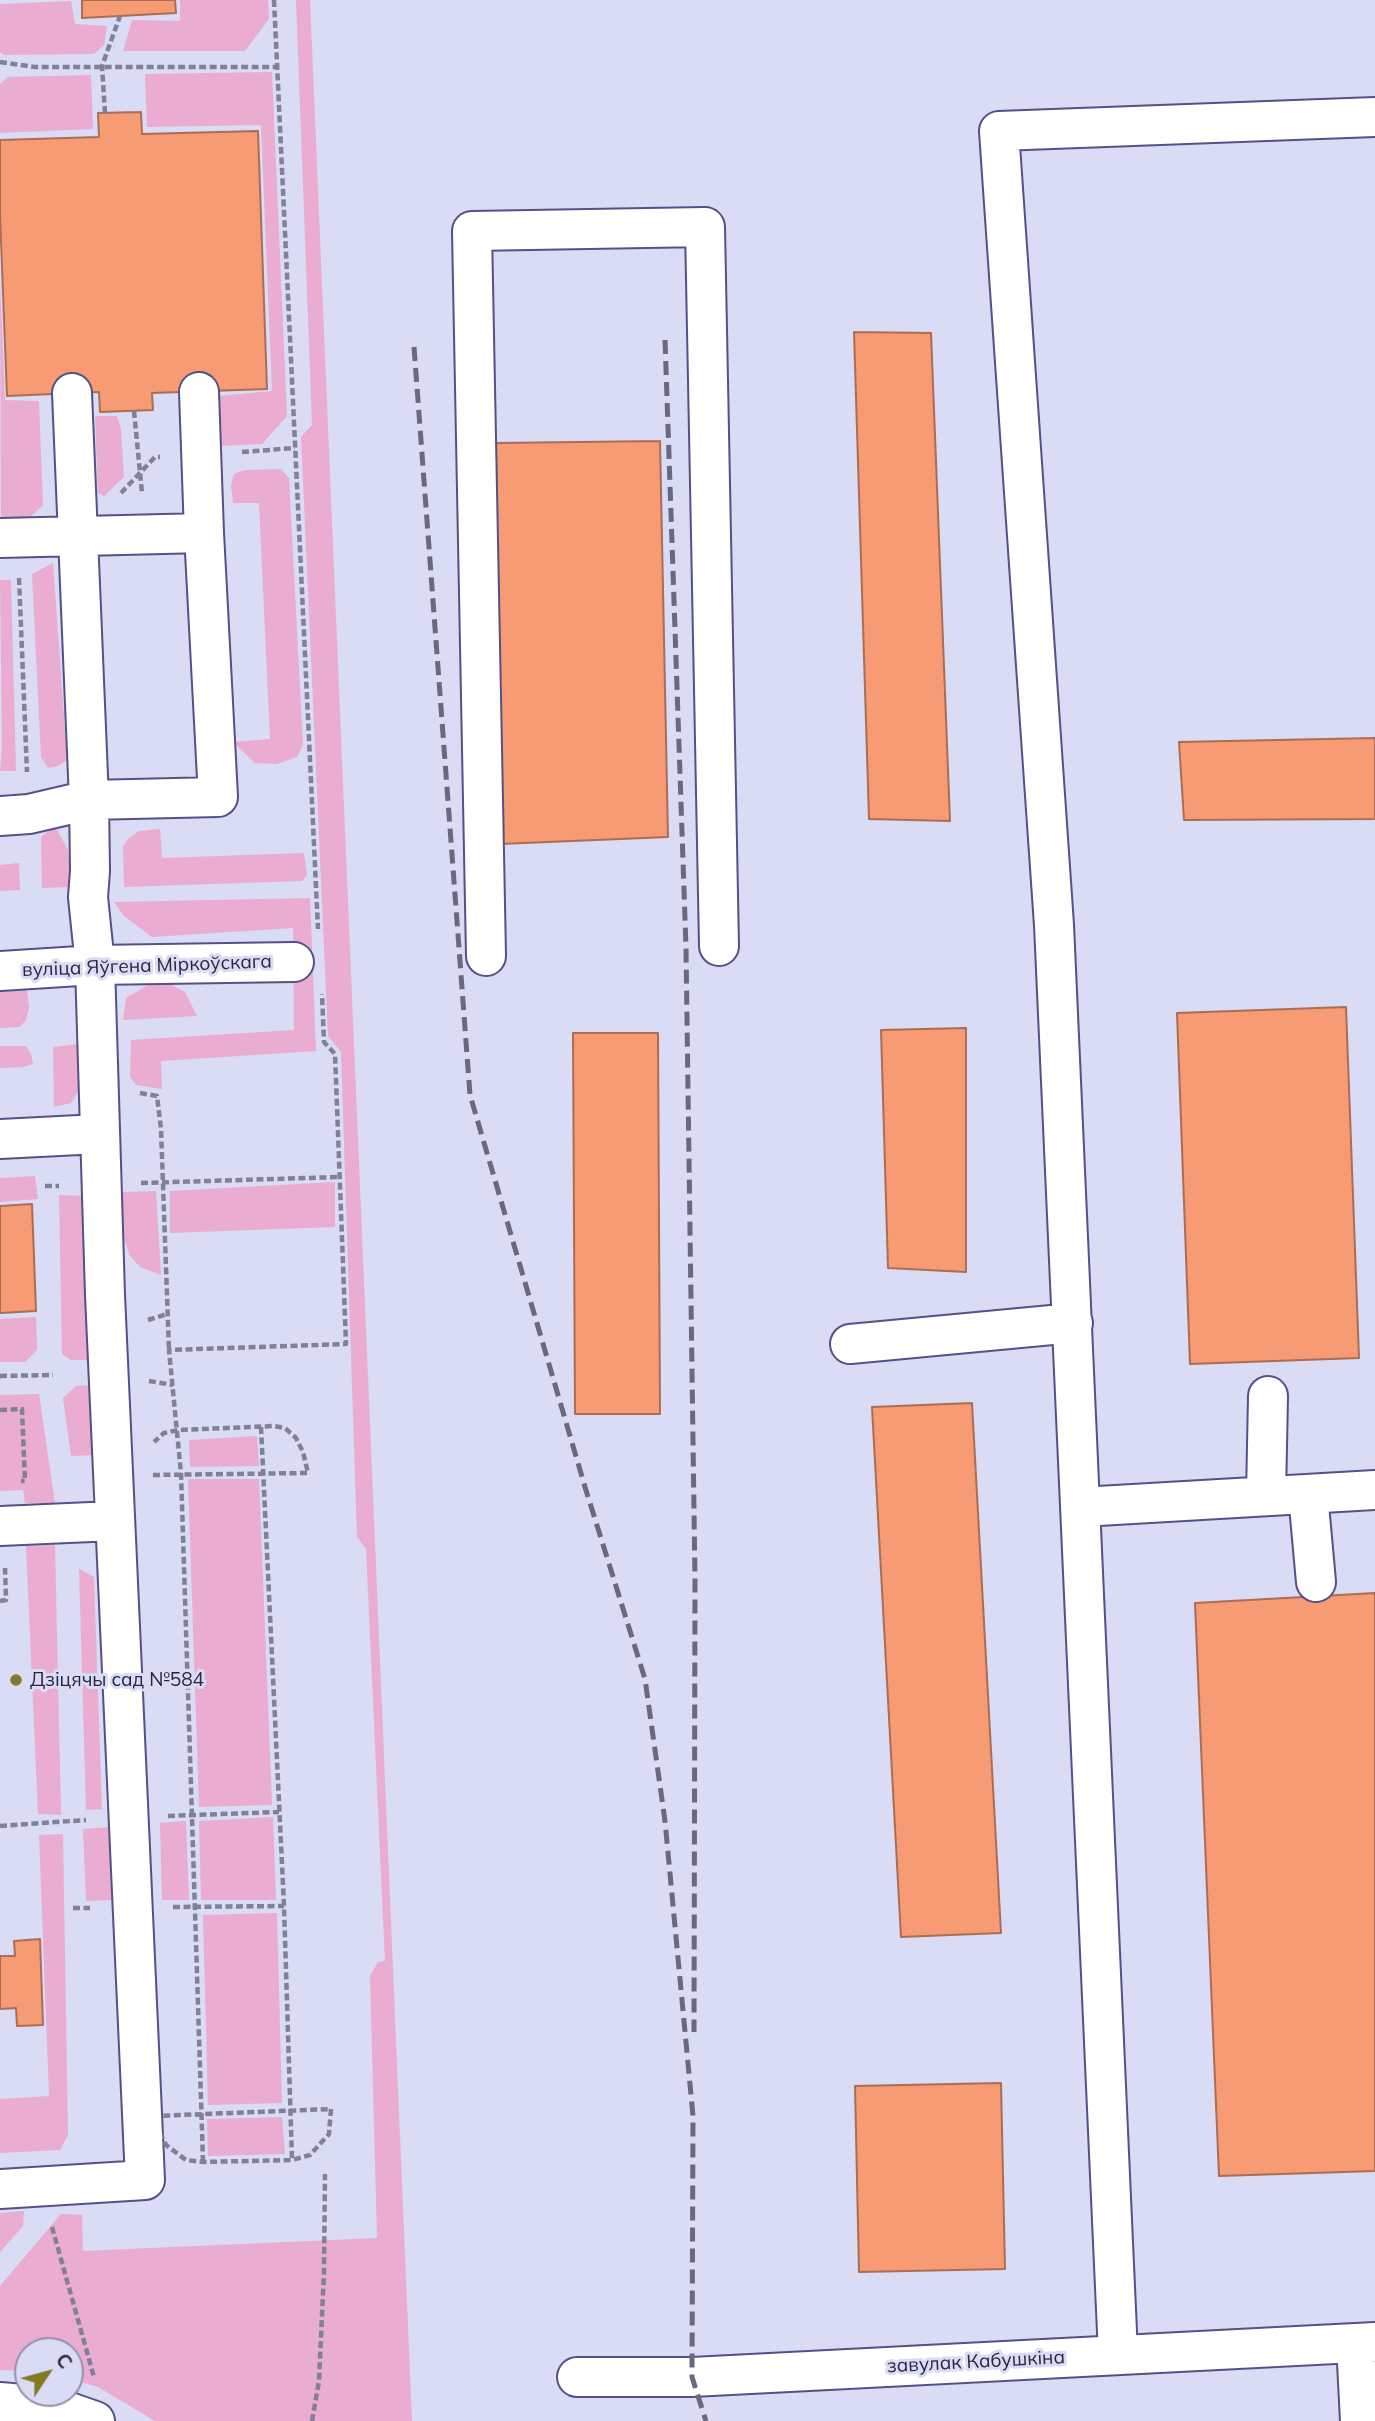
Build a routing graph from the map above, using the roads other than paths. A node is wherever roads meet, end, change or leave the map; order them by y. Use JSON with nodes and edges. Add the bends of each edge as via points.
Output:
{"nodes":[{"id":1,"x":1375,"y":117,"type":"edge"},
{"id":2,"x":199,"y":392,"type":"dead end"},
{"id":3,"x":72,"y":393,"type":"dead end"},
{"id":4,"x":204,"y":533,"type":"junction"},
{"id":5,"x":78,"y":537,"type":"junction"},
{"id":6,"x":9,"y":554,"type":"edge"},
{"id":7,"x":89,"y":800,"type":"junction"},
{"id":8,"x":15,"y":815,"type":"edge"},
{"id":9,"x":719,"y":946,"type":"dead end"},
{"id":10,"x":306,"y":949,"type":"road end"},
{"id":11,"x":486,"y":956,"type":"dead end"},
{"id":12,"x":95,"y":965,"type":"junction"},
{"id":13,"x":0,"y":971,"type":"edge"},
{"id":14,"x":99,"y":1134,"type":"junction"},
{"id":15,"x":0,"y":1139,"type":"edge"},
{"id":16,"x":1073,"y":1323,"type":"junction"},
{"id":17,"x":850,"y":1344,"type":"dead end"},
{"id":18,"x":1269,"y":1396,"type":"dead end"},
{"id":19,"x":1375,"y":1490,"type":"edge"},
{"id":20,"x":1308,"y":1494,"type":"junction"},
{"id":21,"x":1266,"y":1496,"type":"junction"},
{"id":22,"x":1081,"y":1507,"type":"junction"},
{"id":23,"x":114,"y":1521,"type":"junction"},
{"id":24,"x":0,"y":1525,"type":"edge"},
{"id":25,"x":1316,"y":1582,"type":"dead end"},
{"id":26,"x":0,"y":2189,"type":"edge"},
{"id":27,"x":1366,"y":2343,"type":"edge"},
{"id":28,"x":1118,"y":2354,"type":"junction"},
{"id":29,"x":577,"y":2377,"type":"dead end"},
{"id":30,"x":0,"y":2402,"type":"edge"},
{"id":31,"x":95,"y":2421,"type":"edge"},
{"id":32,"x":1360,"y":2421,"type":"edge"}],
"edges":[{"from":1,"to":16,"type":"street","via":[[999,131],[1054,925]]},
{"from":2,"to":4,"type":"street"},
{"from":3,"to":5,"type":"street"},
{"from":4,"to":5,"type":"street"},
{"from":4,"to":7,"type":"street","via":[[218,797]]},
{"from":5,"to":6,"type":"street"},
{"from":5,"to":7,"type":"street"},
{"from":7,"to":8,"type":"street"},
{"from":7,"to":12,"type":"street","via":[[88,897]]},
{"from":9,"to":11,"type":"street","via":[[705,228],[472,231]]},
{"from":10,"to":12,"type":"street","name":"вуліца Яўгена Міркоўскага"},
{"from":12,"to":13,"type":"street","name":"вуліца Яўгена Міркоўскага"},
{"from":12,"to":14,"type":"street"},
{"from":14,"to":15,"type":"street"},
{"from":14,"to":23,"type":"street","via":[[128,1471]]},
{"from":16,"to":17,"type":"street"},
{"from":16,"to":22,"type":"street"},
{"from":18,"to":21,"type":"street"},
{"from":19,"to":20,"type":"street"},
{"from":20,"to":21,"type":"street"},
{"from":20,"to":25,"type":"street"},
{"from":21,"to":22,"type":"street"},
{"from":22,"to":28,"type":"street"},
{"from":23,"to":24,"type":"street"},
{"from":23,"to":26,"type":"street","via":[[145,2180]]},
{"from":27,"to":28,"type":"street","name":"завулак Кабушкіна"},
{"from":27,"to":32,"type":"street"},
{"from":28,"to":29,"type":"street","name":"завулак Кабушкіна","via":[[692,2377]]},
{"from":30,"to":31,"type":"street","via":[[55,2407]]}]}
